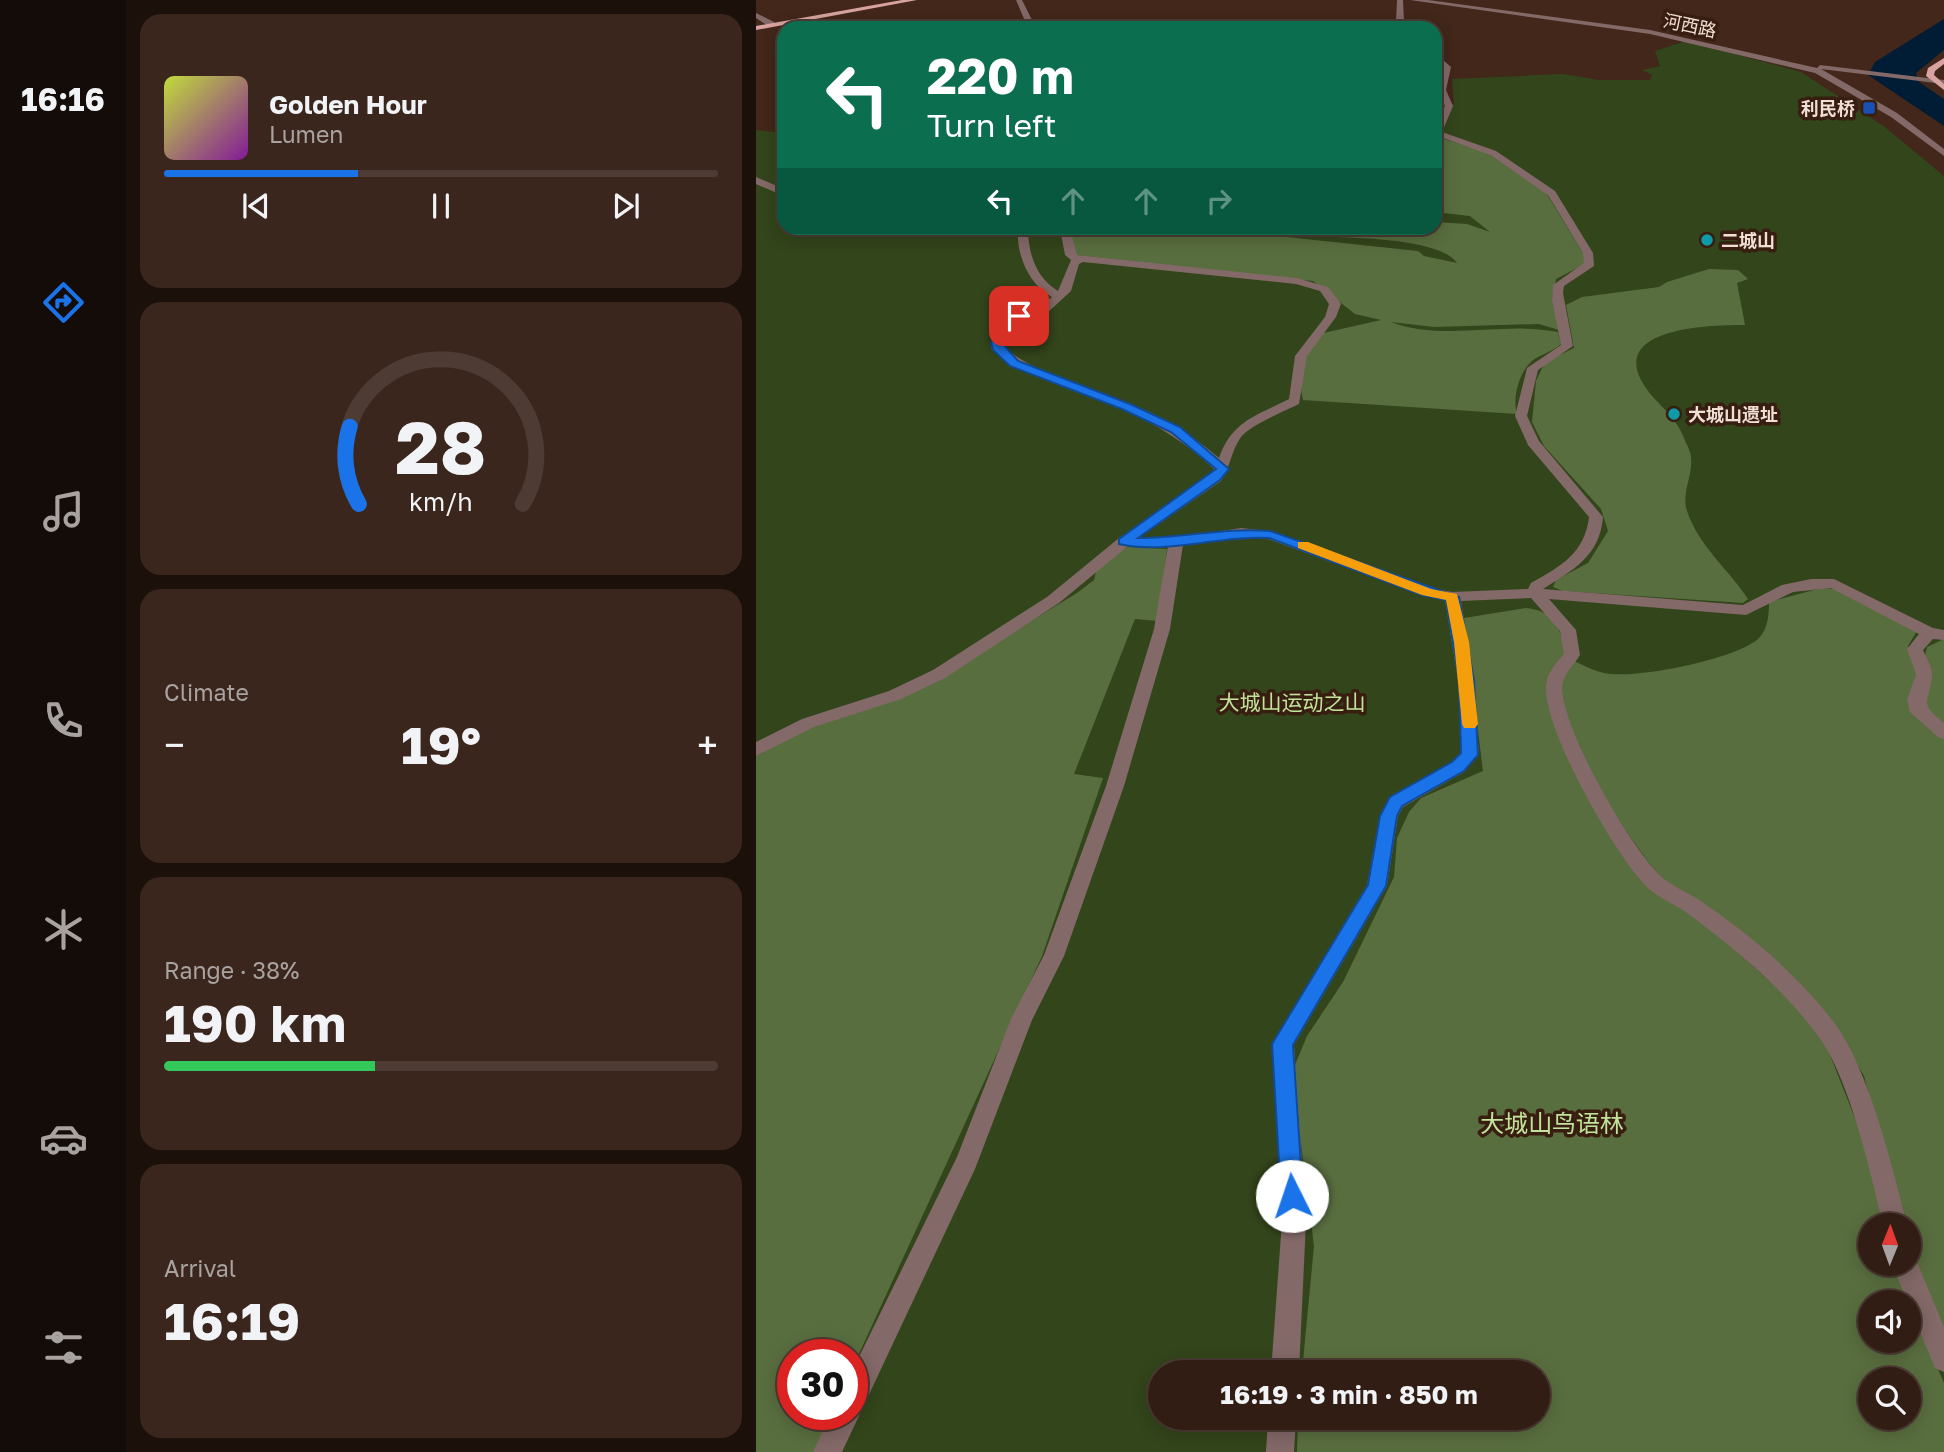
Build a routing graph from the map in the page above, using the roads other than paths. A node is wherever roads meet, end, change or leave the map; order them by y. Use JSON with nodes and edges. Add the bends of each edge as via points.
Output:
{"nodes":[{"id":1,"x":904,"y":0,"type":"edge"},
{"id":2,"x":914,"y":0,"type":"edge"},
{"id":3,"x":1019,"y":0,"type":"edge"},
{"id":4,"x":1400,"y":0,"type":"edge"},
{"id":5,"x":1413,"y":0,"type":"edge"},
{"id":6,"x":756,"y":15,"type":"edge"},
{"id":7,"x":788,"y":21,"type":"edge"},
{"id":8,"x":791,"y":21,"type":"edge"},
{"id":9,"x":1029,"y":21,"type":"edge"},
{"id":10,"x":1400,"y":21,"type":"edge"},
{"id":11,"x":777,"y":23,"type":"edge"},
{"id":12,"x":777,"y":23,"type":"edge"},
{"id":13,"x":771,"y":24,"type":"junction"},
{"id":14,"x":756,"y":27,"type":"edge"},
{"id":15,"x":1944,"y":60,"type":"edge"},
{"id":16,"x":1442,"y":62,"type":"edge"},
{"id":17,"x":1792,"y":64,"type":"junction"},
{"id":18,"x":1927,"y":80,"type":"junction"},
{"id":19,"x":1944,"y":82,"type":"edge"},
{"id":20,"x":1944,"y":88,"type":"edge"},
{"id":21,"x":1442,"y":90,"type":"edge"},
{"id":22,"x":1442,"y":90,"type":"edge"},
{"id":23,"x":1442,"y":103,"type":"edge"},
{"id":24,"x":1448,"y":103,"type":"junction"},
{"id":25,"x":1442,"y":118,"type":"edge"},
{"id":26,"x":1442,"y":135,"type":"edge"},
{"id":27,"x":1944,"y":153,"type":"edge"},
{"id":28,"x":1944,"y":161,"type":"edge"},
{"id":29,"x":756,"y":180,"type":"edge"},
{"id":30,"x":777,"y":190,"type":"edge"},
{"id":31,"x":1023,"y":235,"type":"edge"},
{"id":32,"x":1066,"y":235,"type":"edge"},
{"id":33,"x":1080,"y":259,"type":"junction"},
{"id":34,"x":1059,"y":296,"type":"junction"},
{"id":35,"x":1223,"y":469,"type":"junction"},
{"id":36,"x":1124,"y":541,"type":"junction"},
{"id":37,"x":1176,"y":542,"type":"junction"},
{"id":38,"x":1535,"y":593,"type":"junction"},
{"id":39,"x":1452,"y":597,"type":"junction"},
{"id":40,"x":1936,"y":634,"type":"edge"},
{"id":41,"x":1944,"y":733,"type":"edge"},
{"id":42,"x":756,"y":750,"type":"edge"},
{"id":43,"x":1892,"y":1213,"type":"edge"},
{"id":44,"x":1910,"y":1276,"type":"edge"},
{"id":45,"x":1944,"y":1359,"type":"edge"},
{"id":46,"x":1286,"y":1360,"type":"edge"},
{"id":47,"x":868,"y":1368,"type":"edge"},
{"id":48,"x":838,"y":1430,"type":"edge"},
{"id":49,"x":1281,"y":1430,"type":"edge"},
{"id":50,"x":827,"y":1452,"type":"edge"},
{"id":51,"x":1280,"y":1452,"type":"edge"}],
"edges":[{"from":1,"to":7,"type":"main road"},
{"from":2,"to":8,"type":"main road"},
{"from":3,"to":9,"type":"street"},
{"from":4,"to":10,"type":"street"},
{"from":5,"to":17,"type":"street","name":"河西路","via":[[1650,32]]},
{"from":6,"to":13,"type":"street"},
{"from":11,"to":13,"type":"main road"},
{"from":12,"to":14,"type":"main road"},
{"from":13,"to":14,"type":"main road"},
{"from":15,"to":18,"type":"main road"},
{"from":16,"to":21,"type":"street","via":[[1447,67]]},
{"from":17,"to":18,"type":"street"},
{"from":17,"to":27,"type":"street","name":"河西路","via":[[1828,75],[1894,115]]},
{"from":17,"to":28,"type":"street","name":"河西路","via":[[1819,74],[1884,114]]},
{"from":18,"to":19,"type":"street"},
{"from":18,"to":20,"type":"main road"},
{"from":22,"to":24,"type":"street"},
{"from":23,"to":24,"type":"street"},
{"from":24,"to":25,"type":"street"},
{"from":26,"to":38,"type":"street","via":[[1493,153],[1552,193],[1588,253],[1590,264],[1559,285],[1556,303],[1568,330],[1567,346],[1533,368],[1521,416],[1532,442],[1596,517],[1596,534],[1573,565],[1536,586]]},
{"from":29,"to":30,"type":"street"},
{"from":31,"to":34,"type":"street","via":[[1023,247],[1041,286]]},
{"from":32,"to":33,"type":"street","via":[[1070,255]]},
{"from":33,"to":34,"type":"street","via":[[1074,263],[1071,282]]},
{"from":33,"to":35,"type":"street","via":[[1297,281],[1324,289],[1335,304],[1301,355],[1295,401],[1234,436]]},
{"from":34,"to":35,"type":"street","via":[[1042,313],[1019,316],[1006,326],[997,348],[1014,364],[1176,430]]},
{"from":35,"to":36,"type":"street"},
{"from":36,"to":37,"type":"street"},
{"from":36,"to":42,"type":"street","via":[[1053,600],[939,674],[895,695],[808,723]]},
{"from":37,"to":39,"type":"street","via":[[1222,533],[1270,535]]},
{"from":37,"to":47,"type":"street","via":[[1162,629],[1115,786],[1054,956],[1022,1019],[967,1161]]},
{"from":38,"to":39,"type":"street"},
{"from":38,"to":40,"type":"street","via":[[1746,610],[1766,594],[1819,582],[1834,584]]},
{"from":38,"to":43,"type":"street","via":[[1568,630],[1572,655],[1559,670],[1554,687],[1561,719],[1581,765],[1635,859],[1656,883],[1759,956],[1829,1034],[1879,1157]]},
{"from":39,"to":46,"type":"street","via":[[1466,680],[1469,755],[1396,802],[1389,816],[1377,886],[1283,1044],[1294,1221]]},
{"from":40,"to":41,"type":"street","via":[[1915,649],[1924,674],[1916,700],[1919,712]]},
{"from":44,"to":45,"type":"street"},
{"from":48,"to":50,"type":"street"},
{"from":49,"to":51,"type":"street"}]}
